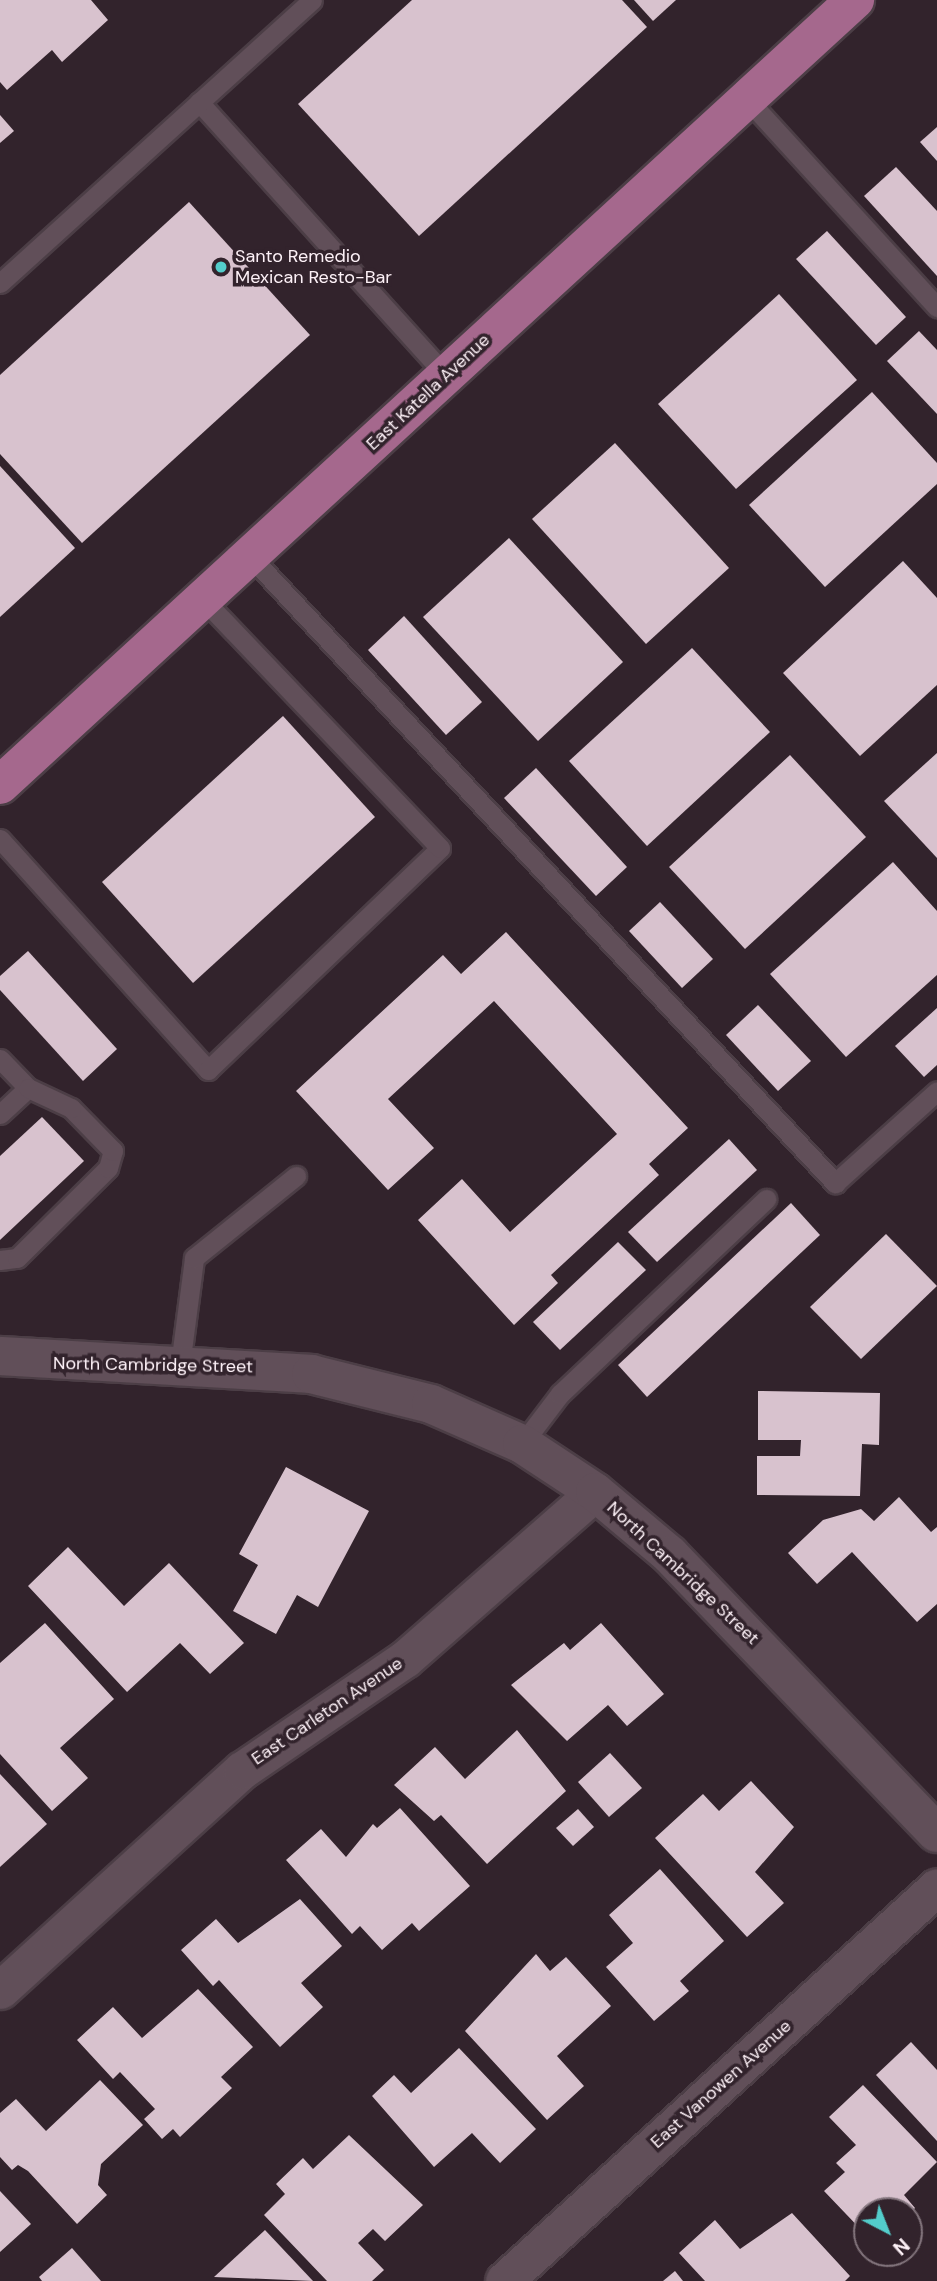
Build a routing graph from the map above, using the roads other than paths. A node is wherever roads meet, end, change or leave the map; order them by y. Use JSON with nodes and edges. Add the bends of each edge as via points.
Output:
{"nodes":[{"id":1,"x":312,"y":0,"type":"edge"},
{"id":2,"x":855,"y":0,"type":"edge"},
{"id":3,"x":747,"y":99,"type":"junction"},
{"id":4,"x":199,"y":102,"type":"junction"},
{"id":5,"x":0,"y":283,"type":"edge"},
{"id":6,"x":937,"y":307,"type":"edge"},
{"id":7,"x":446,"y":375,"type":"junction"},
{"id":8,"x":250,"y":556,"type":"junction"},
{"id":9,"x":203,"y":599,"type":"junction"},
{"id":10,"x":0,"y":785,"type":"edge"},
{"id":11,"x":0,"y":839,"type":"edge"},
{"id":12,"x":0,"y":1059,"type":"edge"},
{"id":13,"x":28,"y":1088,"type":"junction"},
{"id":14,"x":937,"y":1091,"type":"edge"},
{"id":15,"x":0,"y":1114,"type":"edge"},
{"id":16,"x":296,"y":1176,"type":"dead end"},
{"id":17,"x":766,"y":1199,"type":"dead end"},
{"id":18,"x":0,"y":1260,"type":"edge"},
{"id":19,"x":0,"y":1356,"type":"edge"},
{"id":20,"x":180,"y":1365,"type":"junction"},
{"id":21,"x":522,"y":1444,"type":"junction"},
{"id":22,"x":595,"y":1492,"type":"junction"},
{"id":23,"x":937,"y":1833,"type":"edge"},
{"id":24,"x":937,"y":1887,"type":"edge"},
{"id":25,"x":0,"y":1990,"type":"edge"},
{"id":26,"x":505,"y":2281,"type":"edge"}],
"edges":[{"from":1,"to":4,"type":"lane"},
{"from":2,"to":3,"type":"main road","name":"East Katella Avenue"},
{"from":3,"to":6,"type":"lane"},
{"from":3,"to":7,"type":"main road","name":"East Katella Avenue"},
{"from":4,"to":5,"type":"lane"},
{"from":4,"to":7,"type":"lane"},
{"from":7,"to":8,"type":"main road","name":"East Katella Avenue"},
{"from":8,"to":9,"type":"main road","name":"East Katella Avenue"},
{"from":8,"to":14,"type":"lane","via":[[835,1183]]},
{"from":9,"to":10,"type":"main road","name":"East Katella Avenue"},
{"from":9,"to":11,"type":"lane","via":[[440,848],[208,1070]]},
{"from":12,"to":13,"type":"lane"},
{"from":13,"to":15,"type":"lane"},
{"from":13,"to":18,"type":"lane","via":[[71,1108],[113,1151],[108,1168],[17,1258]]},
{"from":16,"to":20,"type":"lane","via":[[194,1258]]},
{"from":17,"to":21,"type":"lane","via":[[560,1394]]},
{"from":19,"to":20,"type":"street","name":"North Cambridge Street"},
{"from":20,"to":21,"type":"street","name":"North Cambridge Street","via":[[272,1369],[378,1387]]},
{"from":21,"to":22,"type":"street","name":"North Cambridge Street"},
{"from":22,"to":23,"type":"street","name":"North Cambridge Street","via":[[735,1618]]},
{"from":22,"to":25,"type":"street","name":"East Carleton Avenue","via":[[405,1659],[242,1770]]},
{"from":24,"to":26,"type":"street","name":"East Vanowen Avenue"}]}
